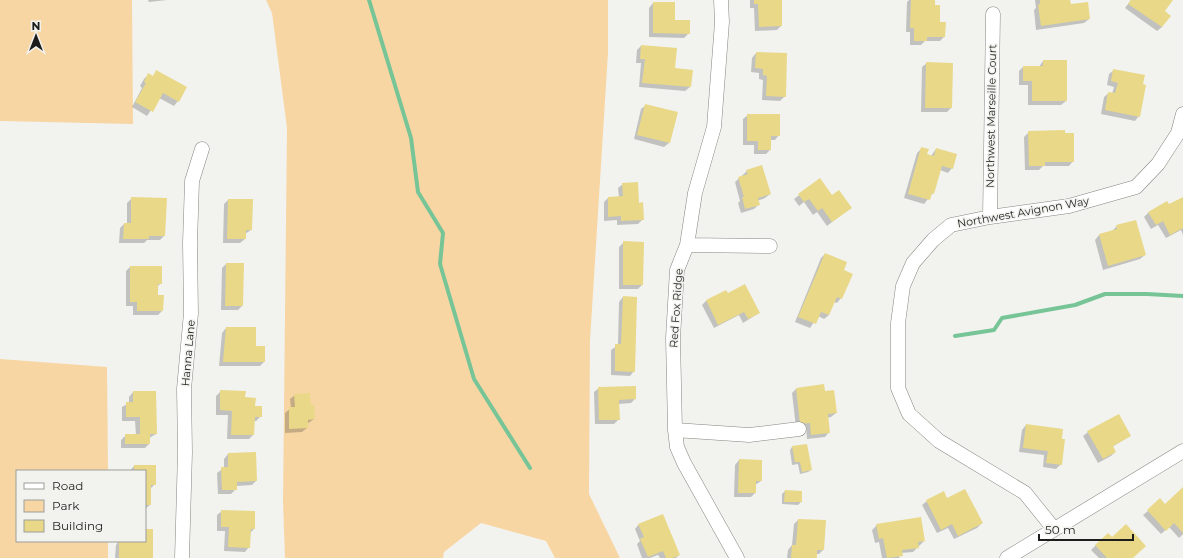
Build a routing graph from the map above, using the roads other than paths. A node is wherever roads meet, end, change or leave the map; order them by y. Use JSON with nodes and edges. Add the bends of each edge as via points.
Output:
{"nodes":[{"id":1,"x":721,"y":0,"type":"edge"},
{"id":2,"x":993,"y":14,"type":"dead end"},
{"id":3,"x":1183,"y":114,"type":"edge"},
{"id":4,"x":202,"y":149,"type":"dead end"},
{"id":5,"x":990,"y":218,"type":"junction"},
{"id":6,"x":687,"y":245,"type":"junction"},
{"id":7,"x":770,"y":246,"type":"dead end"},
{"id":8,"x":800,"y":429,"type":"dead end"},
{"id":9,"x":675,"y":430,"type":"junction"},
{"id":10,"x":1183,"y":451,"type":"edge"},
{"id":11,"x":1054,"y":529,"type":"junction"},
{"id":12,"x":182,"y":558,"type":"edge"},
{"id":13,"x":737,"y":558,"type":"edge"},
{"id":14,"x":1007,"y":558,"type":"edge"}],
"edges":[{"from":1,"to":6,"type":"street","name":"Red Fox Ridge","via":[[722,22],[714,126],[696,193]]},
{"from":2,"to":5,"type":"street","name":"Northwest Marseille Court"},
{"from":3,"to":5,"type":"street","name":"Northwest Avignon Way","via":[[1178,133],[1158,164],[1136,188],[1069,206]]},
{"from":4,"to":12,"type":"street","name":"Hanna Lane","via":[[192,181],[191,313],[184,389]]},
{"from":5,"to":11,"type":"street","name":"Northwest Avignon Way","via":[[951,225],[933,240],[914,263],[903,286],[898,324],[898,388],[909,414],[939,441],[1025,493]]},
{"from":6,"to":7,"type":"street"},
{"from":6,"to":9,"type":"street","name":"Red Fox Ridge","via":[[677,270],[673,338]]},
{"from":8,"to":9,"type":"street","via":[[749,435]]},
{"from":9,"to":13,"type":"street","name":"Red Fox Ridge","via":[[684,463]]},
{"from":10,"to":11,"type":"street"},
{"from":11,"to":14,"type":"street"}]}
